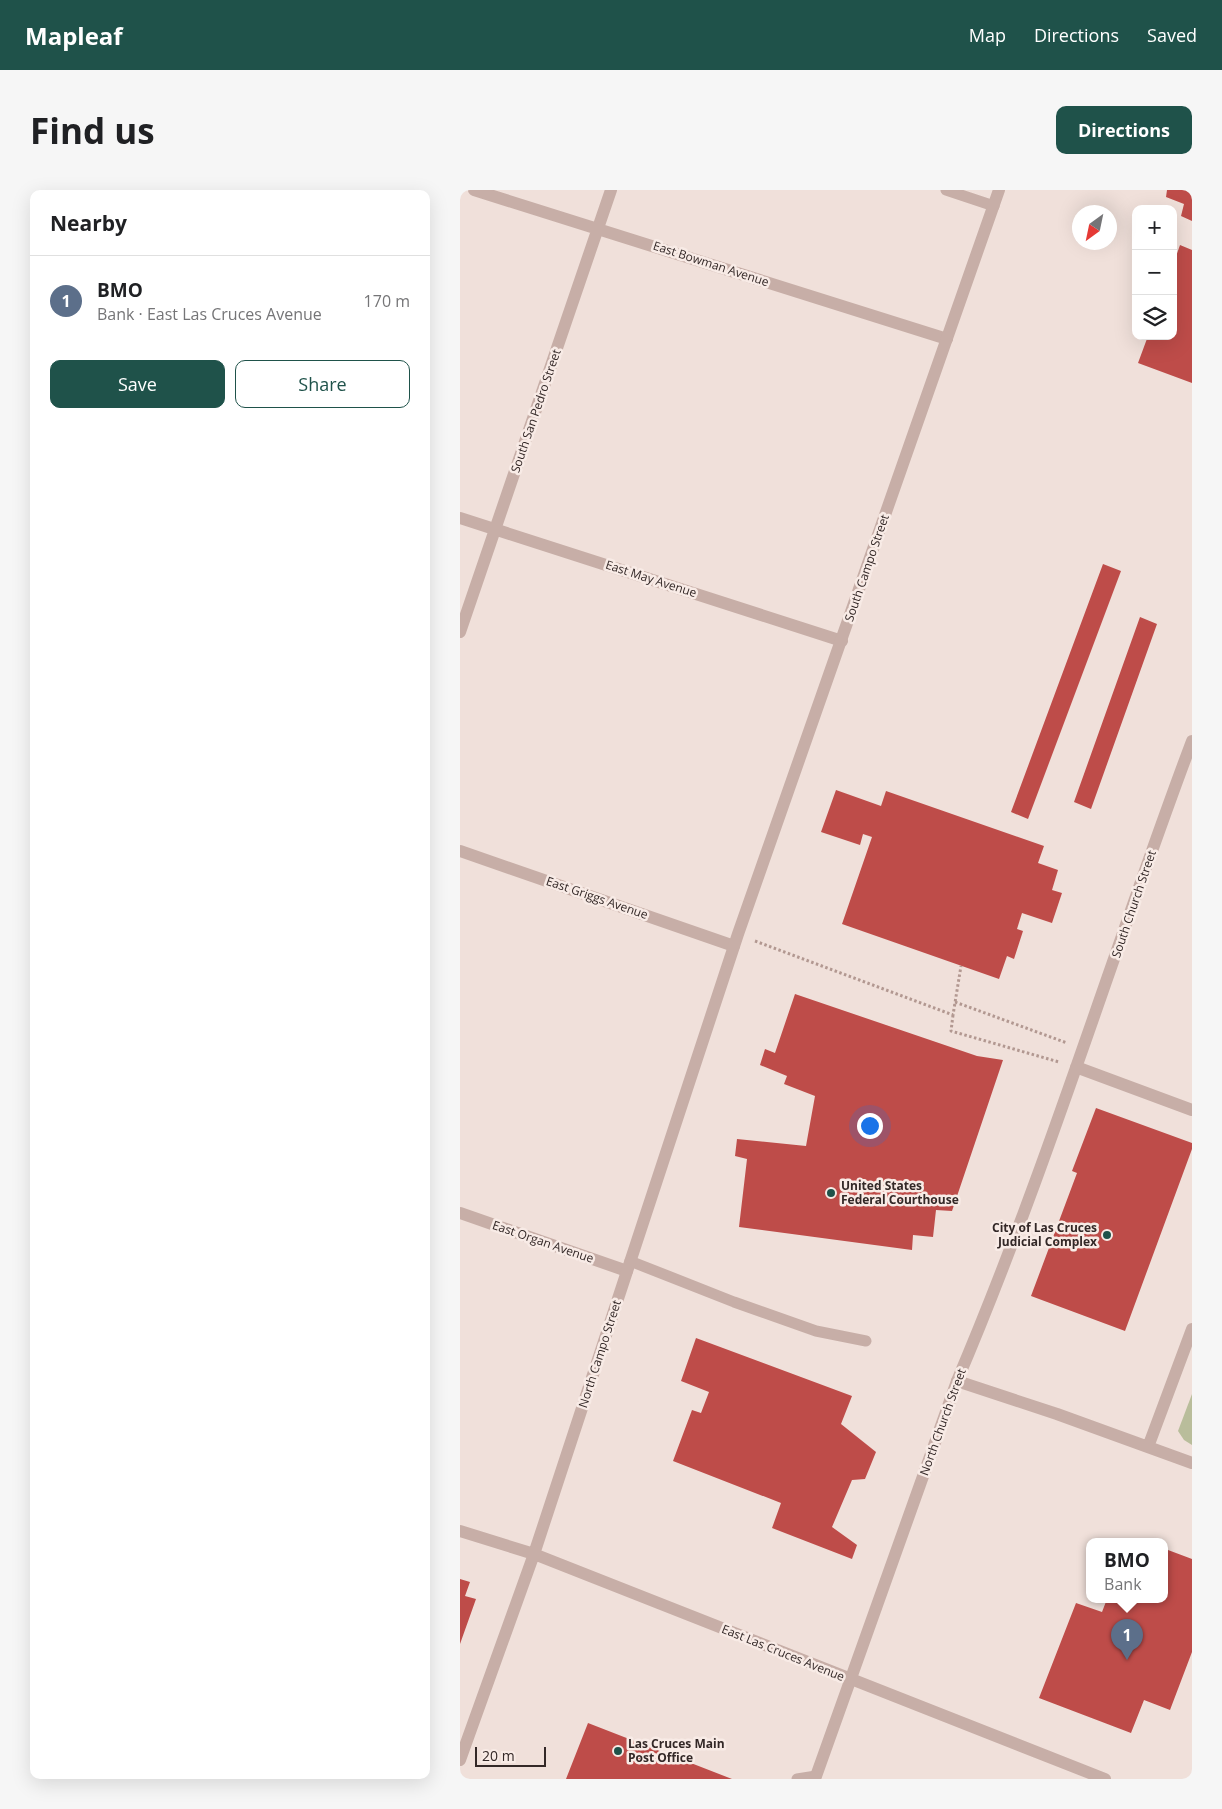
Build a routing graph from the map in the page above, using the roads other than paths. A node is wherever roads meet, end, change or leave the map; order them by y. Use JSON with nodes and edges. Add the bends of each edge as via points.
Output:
{"nodes":[{"id":1,"x":474,"y":190,"type":"edge"},
{"id":2,"x":611,"y":190,"type":"edge"},
{"id":3,"x":946,"y":190,"type":"edge"},
{"id":4,"x":999,"y":190,"type":"edge"},
{"id":5,"x":994,"y":206,"type":"junction"},
{"id":6,"x":599,"y":228,"type":"junction"},
{"id":7,"x":946,"y":339,"type":"junction"},
{"id":8,"x":460,"y":518,"type":"edge"},
{"id":9,"x":496,"y":530,"type":"junction"},
{"id":10,"x":460,"y":632,"type":"edge"},
{"id":11,"x":842,"y":641,"type":"junction"},
{"id":12,"x":1192,"y":741,"type":"edge"},
{"id":13,"x":460,"y":851,"type":"edge"},
{"id":14,"x":736,"y":940,"type":"junction"},
{"id":15,"x":1076,"y":1068,"type":"junction"},
{"id":16,"x":1192,"y":1110,"type":"edge"},
{"id":17,"x":460,"y":1213,"type":"edge"},
{"id":18,"x":628,"y":1266,"type":"junction"},
{"id":19,"x":1192,"y":1329,"type":"edge"},
{"id":20,"x":866,"y":1341,"type":"dead end"},
{"id":21,"x":957,"y":1381,"type":"junction"},
{"id":22,"x":1148,"y":1447,"type":"junction"},
{"id":23,"x":1192,"y":1463,"type":"edge"},
{"id":24,"x":460,"y":1530,"type":"edge"},
{"id":25,"x":534,"y":1554,"type":"junction"},
{"id":26,"x":849,"y":1679,"type":"junction"},
{"id":27,"x":460,"y":1760,"type":"edge"},
{"id":28,"x":815,"y":1778,"type":"edge"},
{"id":29,"x":797,"y":1779,"type":"edge"},
{"id":30,"x":1105,"y":1779,"type":"edge"}],
"edges":[{"from":1,"to":6,"type":"street","name":"East Bowman Avenue"},
{"from":2,"to":6,"type":"street","name":"South San Pedro Street"},
{"from":3,"to":5,"type":"lane"},
{"from":4,"to":5,"type":"street","name":"South Campo Street"},
{"from":5,"to":7,"type":"street","name":"South Campo Street"},
{"from":6,"to":7,"type":"street","name":"East Bowman Avenue"},
{"from":6,"to":9,"type":"street","name":"South San Pedro Street"},
{"from":7,"to":11,"type":"street","name":"South Campo Street"},
{"from":8,"to":9,"type":"street","name":"East May Avenue"},
{"from":9,"to":10,"type":"street","name":"South San Pedro Street"},
{"from":9,"to":11,"type":"street","name":"East May Avenue"},
{"from":11,"to":14,"type":"street","name":"South Campo Street"},
{"from":12,"to":15,"type":"street","name":"South Church Street"},
{"from":13,"to":14,"type":"street","name":"East Griggs Avenue"},
{"from":14,"to":18,"type":"street","name":"North Campo Street"},
{"from":15,"to":16,"type":"street"},
{"from":15,"to":21,"type":"street","name":"North Church Street","via":[[984,1318]]},
{"from":17,"to":18,"type":"street","name":"East Organ Avenue"},
{"from":18,"to":20,"type":"lane","via":[[816,1331]]},
{"from":18,"to":25,"type":"street","name":"North Campo Street"},
{"from":19,"to":22,"type":"street"},
{"from":21,"to":22,"type":"street"},
{"from":21,"to":26,"type":"street","name":"North Church Street"},
{"from":22,"to":23,"type":"street"},
{"from":24,"to":25,"type":"street","name":"East Las Cruces Avenue"},
{"from":25,"to":26,"type":"street","name":"East Las Cruces Avenue"},
{"from":25,"to":27,"type":"street","name":"North Campo Street"},
{"from":26,"to":28,"type":"street","name":"North Church Street"},
{"from":26,"to":30,"type":"street","name":"East Las Cruces Avenue"},
{"from":28,"to":29,"type":"lane"}]}
